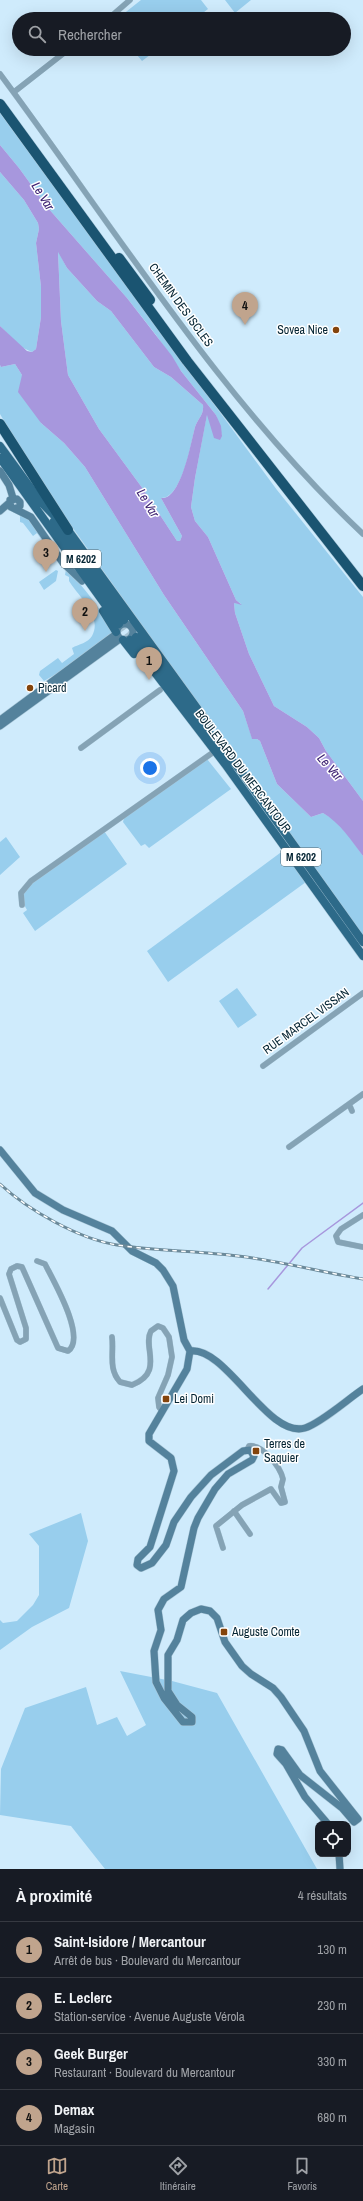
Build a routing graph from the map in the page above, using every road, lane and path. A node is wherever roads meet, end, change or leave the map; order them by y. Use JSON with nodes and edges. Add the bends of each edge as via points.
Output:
{"nodes":[{"id":1,"x":130,"y":0,"type":"edge"},
{"id":2,"x":116,"y":12,"type":"edge"},
{"id":3,"x":60,"y":56,"type":"edge"},
{"id":4,"x":0,"y":74,"type":"edge"},
{"id":5,"x":14,"y":92,"type":"junction"},
{"id":6,"x":0,"y":96,"type":"edge"},
{"id":7,"x":0,"y":104,"type":"edge"},
{"id":8,"x":0,"y":424,"type":"edge"},
{"id":9,"x":0,"y":446,"type":"edge"},
{"id":10,"x":0,"y":458,"type":"edge"},
{"id":11,"x":0,"y":471,"type":"edge"},
{"id":12,"x":35,"y":500,"type":"junction"},
{"id":13,"x":12,"y":504,"type":"junction"},
{"id":14,"x":0,"y":511,"type":"edge"},
{"id":15,"x":68,"y":530,"type":"junction"},
{"id":16,"x":363,"y":534,"type":"edge"},
{"id":17,"x":363,"y":575,"type":"edge"},
{"id":18,"x":82,"y":582,"type":"junction"},
{"id":19,"x":363,"y":586,"type":"edge"},
{"id":20,"x":119,"y":601,"type":"junction"},
{"id":21,"x":125,"y":632,"type":"junction"},
{"id":22,"x":176,"y":681,"type":"junction"},
{"id":23,"x":160,"y":690,"type":"junction"},
{"id":24,"x":0,"y":720,"type":"edge"},
{"id":25,"x":0,"y":726,"type":"edge"},
{"id":26,"x":81,"y":748,"type":"dead end"},
{"id":27,"x":215,"y":751,"type":"junction"},
{"id":28,"x":240,"y":770,"type":"junction"},
{"id":29,"x":22,"y":905,"type":"dead end"},
{"id":30,"x":363,"y":942,"type":"edge"},
{"id":31,"x":363,"y":956,"type":"edge"},
{"id":32,"x":363,"y":993,"type":"edge"},
{"id":33,"x":263,"y":1066,"type":"dead end"},
{"id":34,"x":363,"y":1094,"type":"edge"},
{"id":35,"x":349,"y":1104,"type":"junction"},
{"id":36,"x":352,"y":1111,"type":"dead end"},
{"id":37,"x":289,"y":1147,"type":"dead end"},
{"id":38,"x":0,"y":1150,"type":"edge"},
{"id":39,"x":363,"y":1215,"type":"edge"},
{"id":40,"x":363,"y":1246,"type":"edge"},
{"id":41,"x":37,"y":1261,"type":"dead end"},
{"id":42,"x":0,"y":1298,"type":"edge"},
{"id":43,"x":112,"y":1337,"type":"dead end"},
{"id":44,"x":192,"y":1353,"type":"junction"},
{"id":45,"x":363,"y":1389,"type":"edge"},
{"id":46,"x":162,"y":1411,"type":"junction"},
{"id":47,"x":247,"y":1450,"type":"junction"},
{"id":48,"x":234,"y":1511,"type":"junction"},
{"id":49,"x":250,"y":1534,"type":"dead end"},
{"id":50,"x":223,"y":1548,"type":"dead end"},
{"id":51,"x":326,"y":1821,"type":"edge"},
{"id":52,"x":339,"y":1857,"type":"edge"},
{"id":53,"x":340,"y":1869,"type":"edge"}],
"edges":[{"from":1,"to":2,"type":"street"},
{"from":3,"to":5,"type":"street"},
{"from":4,"to":5,"type":"street","name":"CHEMIN DES ISCLES"},
{"from":5,"to":16,"type":"street","name":"CHEMIN DES ISCLES","via":[[235,395],[274,442]]},
{"from":6,"to":17,"type":"highway","via":[[192,357]]},
{"from":7,"to":19,"type":"highway","via":[[182,355]]},
{"from":8,"to":15,"type":"highway"},
{"from":9,"to":12,"type":"main road","name":"BOULEVARD DU MERCANTOUR","number":"M 6202"},
{"from":10,"to":12,"type":"main road","name":"BOULEVARD DU MERCANTOUR","number":"M 6202"},
{"from":11,"to":13,"type":"street","via":[[8,485]]},
{"from":12,"to":15,"type":"main road"},
{"from":12,"to":18,"type":"main road"},
{"from":12,"to":21,"type":"main road","name":"BOULEVARD DU MERCANTOUR","number":"M 6202"},
{"from":13,"to":14,"type":"street"},
{"from":13,"to":18,"type":"street","via":[[31,517],[63,563]]},
{"from":15,"to":20,"type":"main road"},
{"from":18,"to":21,"type":"main road"},
{"from":20,"to":21,"type":"main road","via":[[129,618]]},
{"from":20,"to":22,"type":"main road"},
{"from":21,"to":22,"type":"main road","via":[[140,633]]},
{"from":21,"to":23,"type":"main road"},
{"from":21,"to":24,"type":"street"},
{"from":21,"to":25,"type":"street"},
{"from":21,"to":27,"type":"main road","name":"BOULEVARD DU MERCANTOUR","number":"M 6202"},
{"from":21,"to":28,"type":"main road","name":"BOULEVARD DU MERCANTOUR","number":"M 6202"},
{"from":22,"to":28,"type":"main road"},
{"from":23,"to":26,"type":"street"},
{"from":23,"to":27,"type":"main road"},
{"from":27,"to":29,"type":"street","via":[[31,881],[21,893]]},
{"from":27,"to":31,"type":"main road","name":"BOULEVARD DU MERCANTOUR","number":"M 6202"},
{"from":28,"to":30,"type":"main road","name":"BOULEVARD DU MERCANTOUR","number":"M 6202"},
{"from":32,"to":33,"type":"street","name":"RUE MARCEL VISSAN"},
{"from":34,"to":35,"type":"street"},
{"from":35,"to":36,"type":"street"},
{"from":35,"to":37,"type":"street"},
{"from":38,"to":44,"type":"street","via":[[35,1193],[59,1208],[112,1231],[132,1251],[156,1263],[163,1270],[173,1286],[184,1340]]},
{"from":39,"to":40,"type":"street","via":[[341,1229],[336,1236],[342,1244]]},
{"from":41,"to":42,"type":"street","via":[[45,1264],[68,1314],[74,1337],[73,1347],[68,1351],[58,1348],[22,1268],[17,1266],[9,1274],[26,1328],[26,1339],[20,1342],[17,1340]]},
{"from":43,"to":46,"type":"street","via":[[114,1352],[111,1358],[114,1374],[120,1382],[132,1385],[145,1377],[150,1368],[151,1331],[158,1326],[165,1330],[169,1337],[172,1356],[168,1375],[158,1398]]},
{"from":44,"to":45,"type":"street","via":[[205,1354],[258,1403],[283,1424],[294,1429],[314,1424]]},
{"from":44,"to":46,"type":"street","via":[[187,1369]]},
{"from":46,"to":47,"type":"street","via":[[149,1439],[170,1458],[174,1471],[150,1547],[137,1561],[141,1568],[149,1565],[169,1541],[178,1515],[205,1481],[236,1455]]},
{"from":47,"to":48,"type":"street","via":[[249,1446],[254,1446],[275,1460],[284,1478],[281,1487],[285,1502],[281,1503],[273,1490],[270,1490]]},
{"from":47,"to":51,"type":"street","via":[[253,1453],[252,1460],[234,1469],[222,1480],[198,1518],[181,1587],[160,1604],[158,1610],[161,1635],[154,1651],[156,1682],[164,1698],[183,1722],[192,1722],[192,1717],[177,1705],[168,1691],[168,1655],[187,1616],[201,1609],[213,1614],[229,1650],[247,1670],[273,1688],[281,1697],[304,1731],[320,1772],[358,1819],[354,1822],[342,1808],[309,1783],[284,1752],[278,1749],[278,1754],[299,1789]]},
{"from":48,"to":49,"type":"street"},
{"from":48,"to":50,"type":"street","via":[[216,1526]]},
{"from":52,"to":53,"type":"street"}]}
